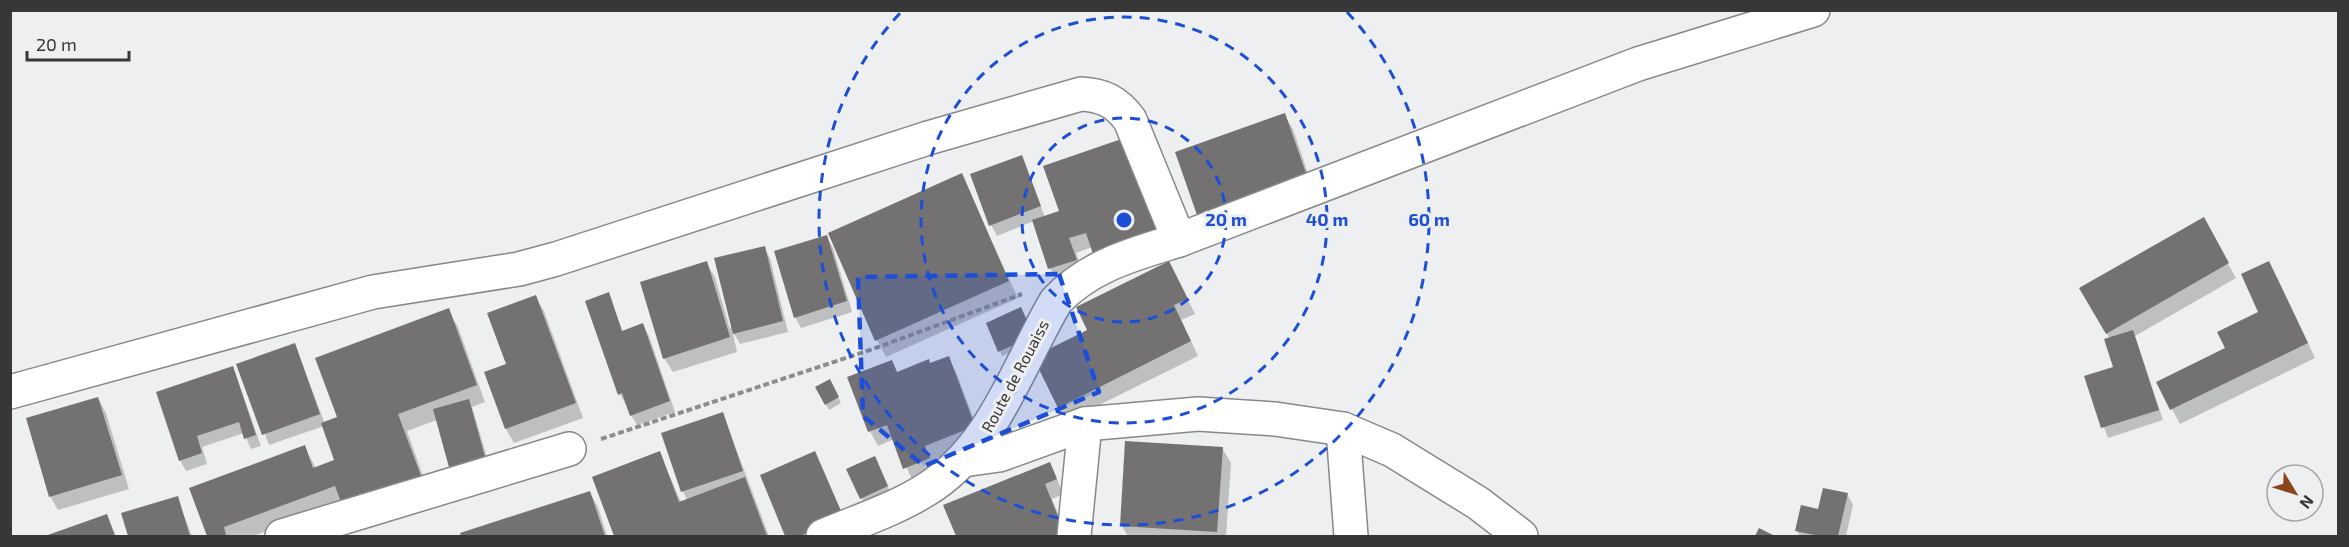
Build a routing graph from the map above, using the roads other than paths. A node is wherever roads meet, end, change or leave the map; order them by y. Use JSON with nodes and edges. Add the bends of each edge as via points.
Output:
{"nodes":[{"id":1,"x":1813,"y":10,"type":"edge"},
{"id":2,"x":1179,"y":240,"type":"junction"},
{"id":3,"x":10,"y":392,"type":"edge"},
{"id":4,"x":1085,"y":424,"type":"junction"},
{"id":5,"x":1343,"y":429,"type":"junction"},
{"id":6,"x":569,"y":449,"type":"road end"},
{"id":7,"x":963,"y":460,"type":"junction"},
{"id":8,"x":282,"y":537,"type":"edge"},
{"id":9,"x":823,"y":537,"type":"edge"},
{"id":10,"x":1074,"y":537,"type":"edge"},
{"id":11,"x":1350,"y":537,"type":"edge"},
{"id":12,"x":1521,"y":537,"type":"edge"}],
"edges":[{"from":1,"to":2,"type":"street","name":"Route de Rouaiss","via":[[1638,64]]},
{"from":2,"to":3,"type":"street","via":[[1130,120],[1110,100],[1081,94],[928,138],[556,259],[519,269],[374,292]]},
{"from":2,"to":7,"type":"street","name":"Route de Rouaiss","via":[[1110,261],[1068,288],[1056,301],[993,420]]},
{"from":4,"to":5,"type":"street","via":[[1198,414]]},
{"from":4,"to":7,"type":"street","via":[[999,455]]},
{"from":4,"to":10,"type":"street"},
{"from":5,"to":11,"type":"street"},
{"from":5,"to":12,"type":"street","via":[[1392,450],[1478,503]]},
{"from":6,"to":8,"type":"street"},
{"from":7,"to":9,"type":"street","name":"Route de Rouaiss","via":[[923,492]]}]}
